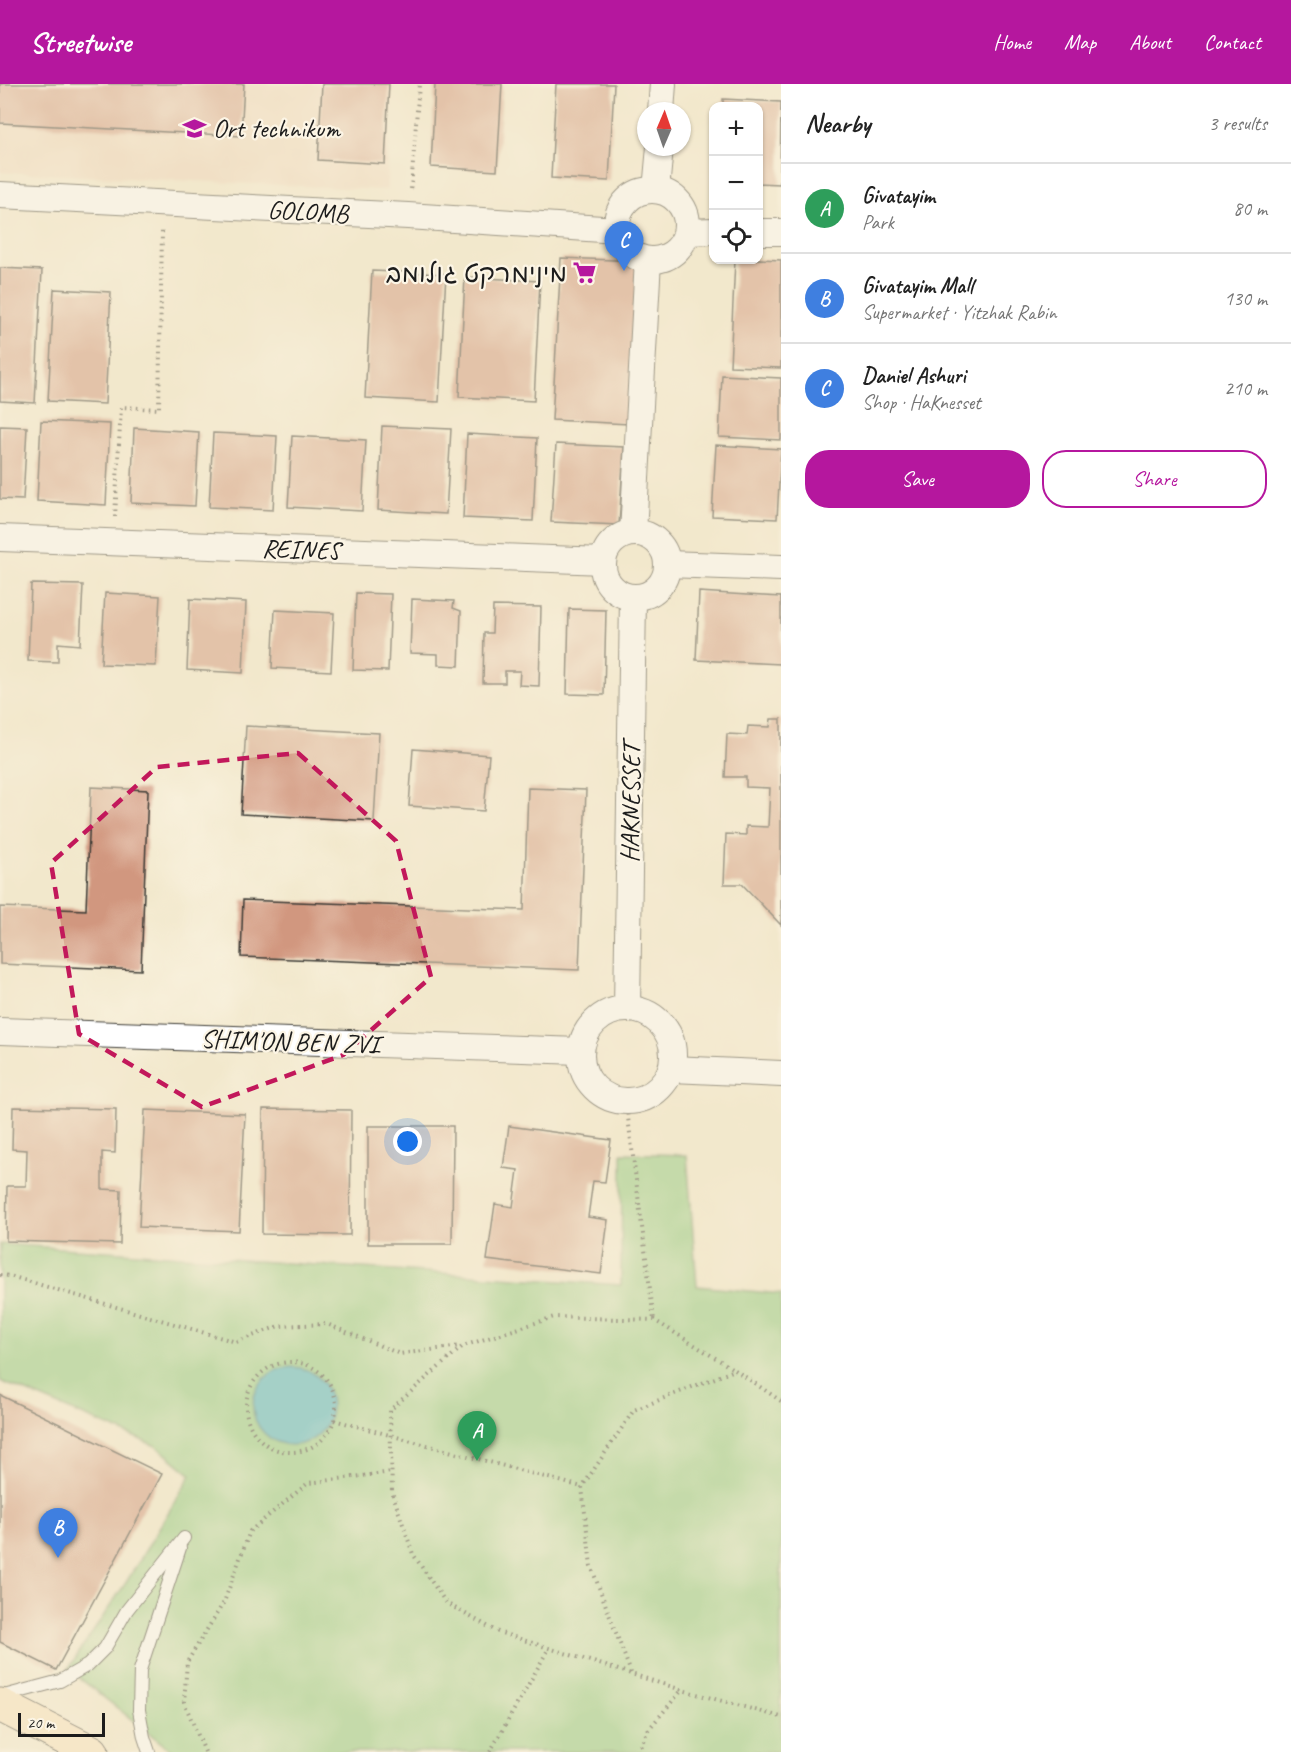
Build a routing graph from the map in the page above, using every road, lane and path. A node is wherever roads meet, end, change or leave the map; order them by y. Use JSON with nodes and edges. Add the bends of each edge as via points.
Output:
{"nodes":[{"id":1,"x":419,"y":84,"type":"edge"},
{"id":2,"x":663,"y":84,"type":"edge"},
{"id":3,"x":662,"y":102,"type":"edge"},
{"id":4,"x":659,"y":156,"type":"edge"},
{"id":5,"x":656,"y":190,"type":"junction"},
{"id":6,"x":0,"y":195,"type":"edge"},
{"id":7,"x":162,"y":203,"type":"junction"},
{"id":8,"x":408,"y":216,"type":"junction"},
{"id":9,"x":616,"y":230,"type":"junction"},
{"id":10,"x":709,"y":231,"type":"edge"},
{"id":11,"x":687,"y":232,"type":"junction"},
{"id":12,"x":763,"y":232,"type":"edge"},
{"id":13,"x":781,"y":232,"type":"edge"},
{"id":14,"x":648,"y":260,"type":"junction"},
{"id":15,"x":633,"y":533,"type":"junction"},
{"id":16,"x":0,"y":538,"type":"edge"},
{"id":17,"x":114,"y":541,"type":"junction"},
{"id":18,"x":603,"y":561,"type":"junction"},
{"id":19,"x":667,"y":564,"type":"junction"},
{"id":20,"x":781,"y":568,"type":"edge"},
{"id":21,"x":633,"y":597,"type":"junction"},
{"id":22,"x":627,"y":1009,"type":"junction"},
{"id":23,"x":0,"y":1031,"type":"edge"},
{"id":24,"x":580,"y":1051,"type":"junction"},
{"id":25,"x":672,"y":1069,"type":"junction"},
{"id":26,"x":781,"y":1074,"type":"edge"},
{"id":27,"x":626,"y":1101,"type":"junction"},
{"id":28,"x":0,"y":1275,"type":"edge"},
{"id":29,"x":654,"y":1320,"type":"junction"},
{"id":30,"x":463,"y":1346,"type":"junction"},
{"id":31,"x":735,"y":1370,"type":"junction"},
{"id":32,"x":781,"y":1401,"type":"edge"},
{"id":33,"x":334,"y":1420,"type":"junction"},
{"id":34,"x":390,"y":1436,"type":"junction"},
{"id":35,"x":392,"y":1472,"type":"junction"},
{"id":36,"x":582,"y":1487,"type":"junction"},
{"id":37,"x":549,"y":1648,"type":"junction"},
{"id":38,"x":631,"y":1674,"type":"junction"},
{"id":39,"x":682,"y":1690,"type":"junction"},
{"id":40,"x":0,"y":1697,"type":"edge"},
{"id":41,"x":0,"y":1705,"type":"edge"},
{"id":42,"x":781,"y":1717,"type":"edge"},
{"id":43,"x":92,"y":1752,"type":"edge"},
{"id":44,"x":149,"y":1752,"type":"edge"},
{"id":45,"x":205,"y":1752,"type":"edge"},
{"id":46,"x":490,"y":1752,"type":"edge"},
{"id":47,"x":638,"y":1752,"type":"edge"}],
"edges":[{"from":1,"to":8,"type":"path"},
{"from":2,"to":3,"type":"street"},
{"from":4,"to":5,"type":"street"},
{"from":5,"to":9,"type":"street","via":[[632,195],[623,204]]},
{"from":5,"to":11,"type":"street","via":[[676,198],[684,208]]},
{"from":6,"to":7,"type":"street","name":"GOLOMB"},
{"from":7,"to":8,"type":"street","name":"GOLOMB"},
{"from":7,"to":17,"type":"path","via":[[159,409],[121,407]]},
{"from":8,"to":9,"type":"street","name":"GOLOMB"},
{"from":9,"to":14,"type":"street","via":[[628,251]]},
{"from":10,"to":11,"type":"street"},
{"from":11,"to":14,"type":"street","via":[[672,255]]},
{"from":12,"to":13,"type":"street"},
{"from":14,"to":15,"type":"street"},
{"from":15,"to":18,"type":"street","via":[[613,541]]},
{"from":15,"to":19,"type":"street","via":[[657,541]]},
{"from":16,"to":17,"type":"street","name":"REINES"},
{"from":17,"to":18,"type":"street","name":"REINES"},
{"from":18,"to":21,"type":"street","via":[[610,586]]},
{"from":19,"to":20,"type":"street"},
{"from":19,"to":21,"type":"street","via":[[658,588]]},
{"from":21,"to":22,"type":"street","name":"HAKNESSET"},
{"from":22,"to":24,"type":"street","via":[[606,1014],[593,1023]]},
{"from":22,"to":25,"type":"street","via":[[651,1015],[663,1025],[671,1038]]},
{"from":23,"to":24,"type":"street","name":"SHIM'ON BEN ZVI"},
{"from":24,"to":27,"type":"street","via":[[582,1066],[598,1091],[610,1099]]},
{"from":25,"to":26,"type":"street"},
{"from":25,"to":27,"type":"street","via":[[654,1093]]},
{"from":27,"to":29,"type":"path"},
{"from":28,"to":30,"type":"path","via":[[236,1342],[279,1326],[327,1324],[400,1354]]},
{"from":29,"to":30,"type":"path","via":[[554,1317]]},
{"from":29,"to":31,"type":"path"},
{"from":30,"to":34,"type":"path","via":[[390,1410]]},
{"from":31,"to":32,"type":"path"},
{"from":31,"to":36,"type":"path","via":[[634,1410]]},
{"from":33,"to":33,"type":"path","via":[[332,1388],[323,1375],[302,1363],[271,1366],[252,1384],[246,1399],[247,1418],[257,1437],[285,1452],[314,1446],[326,1436]]},
{"from":33,"to":34,"type":"path"},
{"from":34,"to":35,"type":"path"},
{"from":34,"to":36,"type":"path"},
{"from":35,"to":37,"type":"path","via":[[392,1492],[413,1554],[446,1603],[498,1632]]},
{"from":35,"to":45,"type":"path","via":[[308,1484],[250,1531],[224,1602],[187,1662],[184,1702]]},
{"from":36,"to":38,"type":"path","via":[[591,1566]]},
{"from":37,"to":38,"type":"path"},
{"from":37,"to":46,"type":"path"},
{"from":38,"to":39,"type":"path"},
{"from":39,"to":42,"type":"path"},
{"from":39,"to":47,"type":"path","via":[[648,1730]]},
{"from":40,"to":44,"type":"lane","via":[[60,1681],[88,1665],[105,1648],[127,1610],[184,1538],[140,1670],[139,1710]]},
{"from":41,"to":43,"type":"main road"}]}
